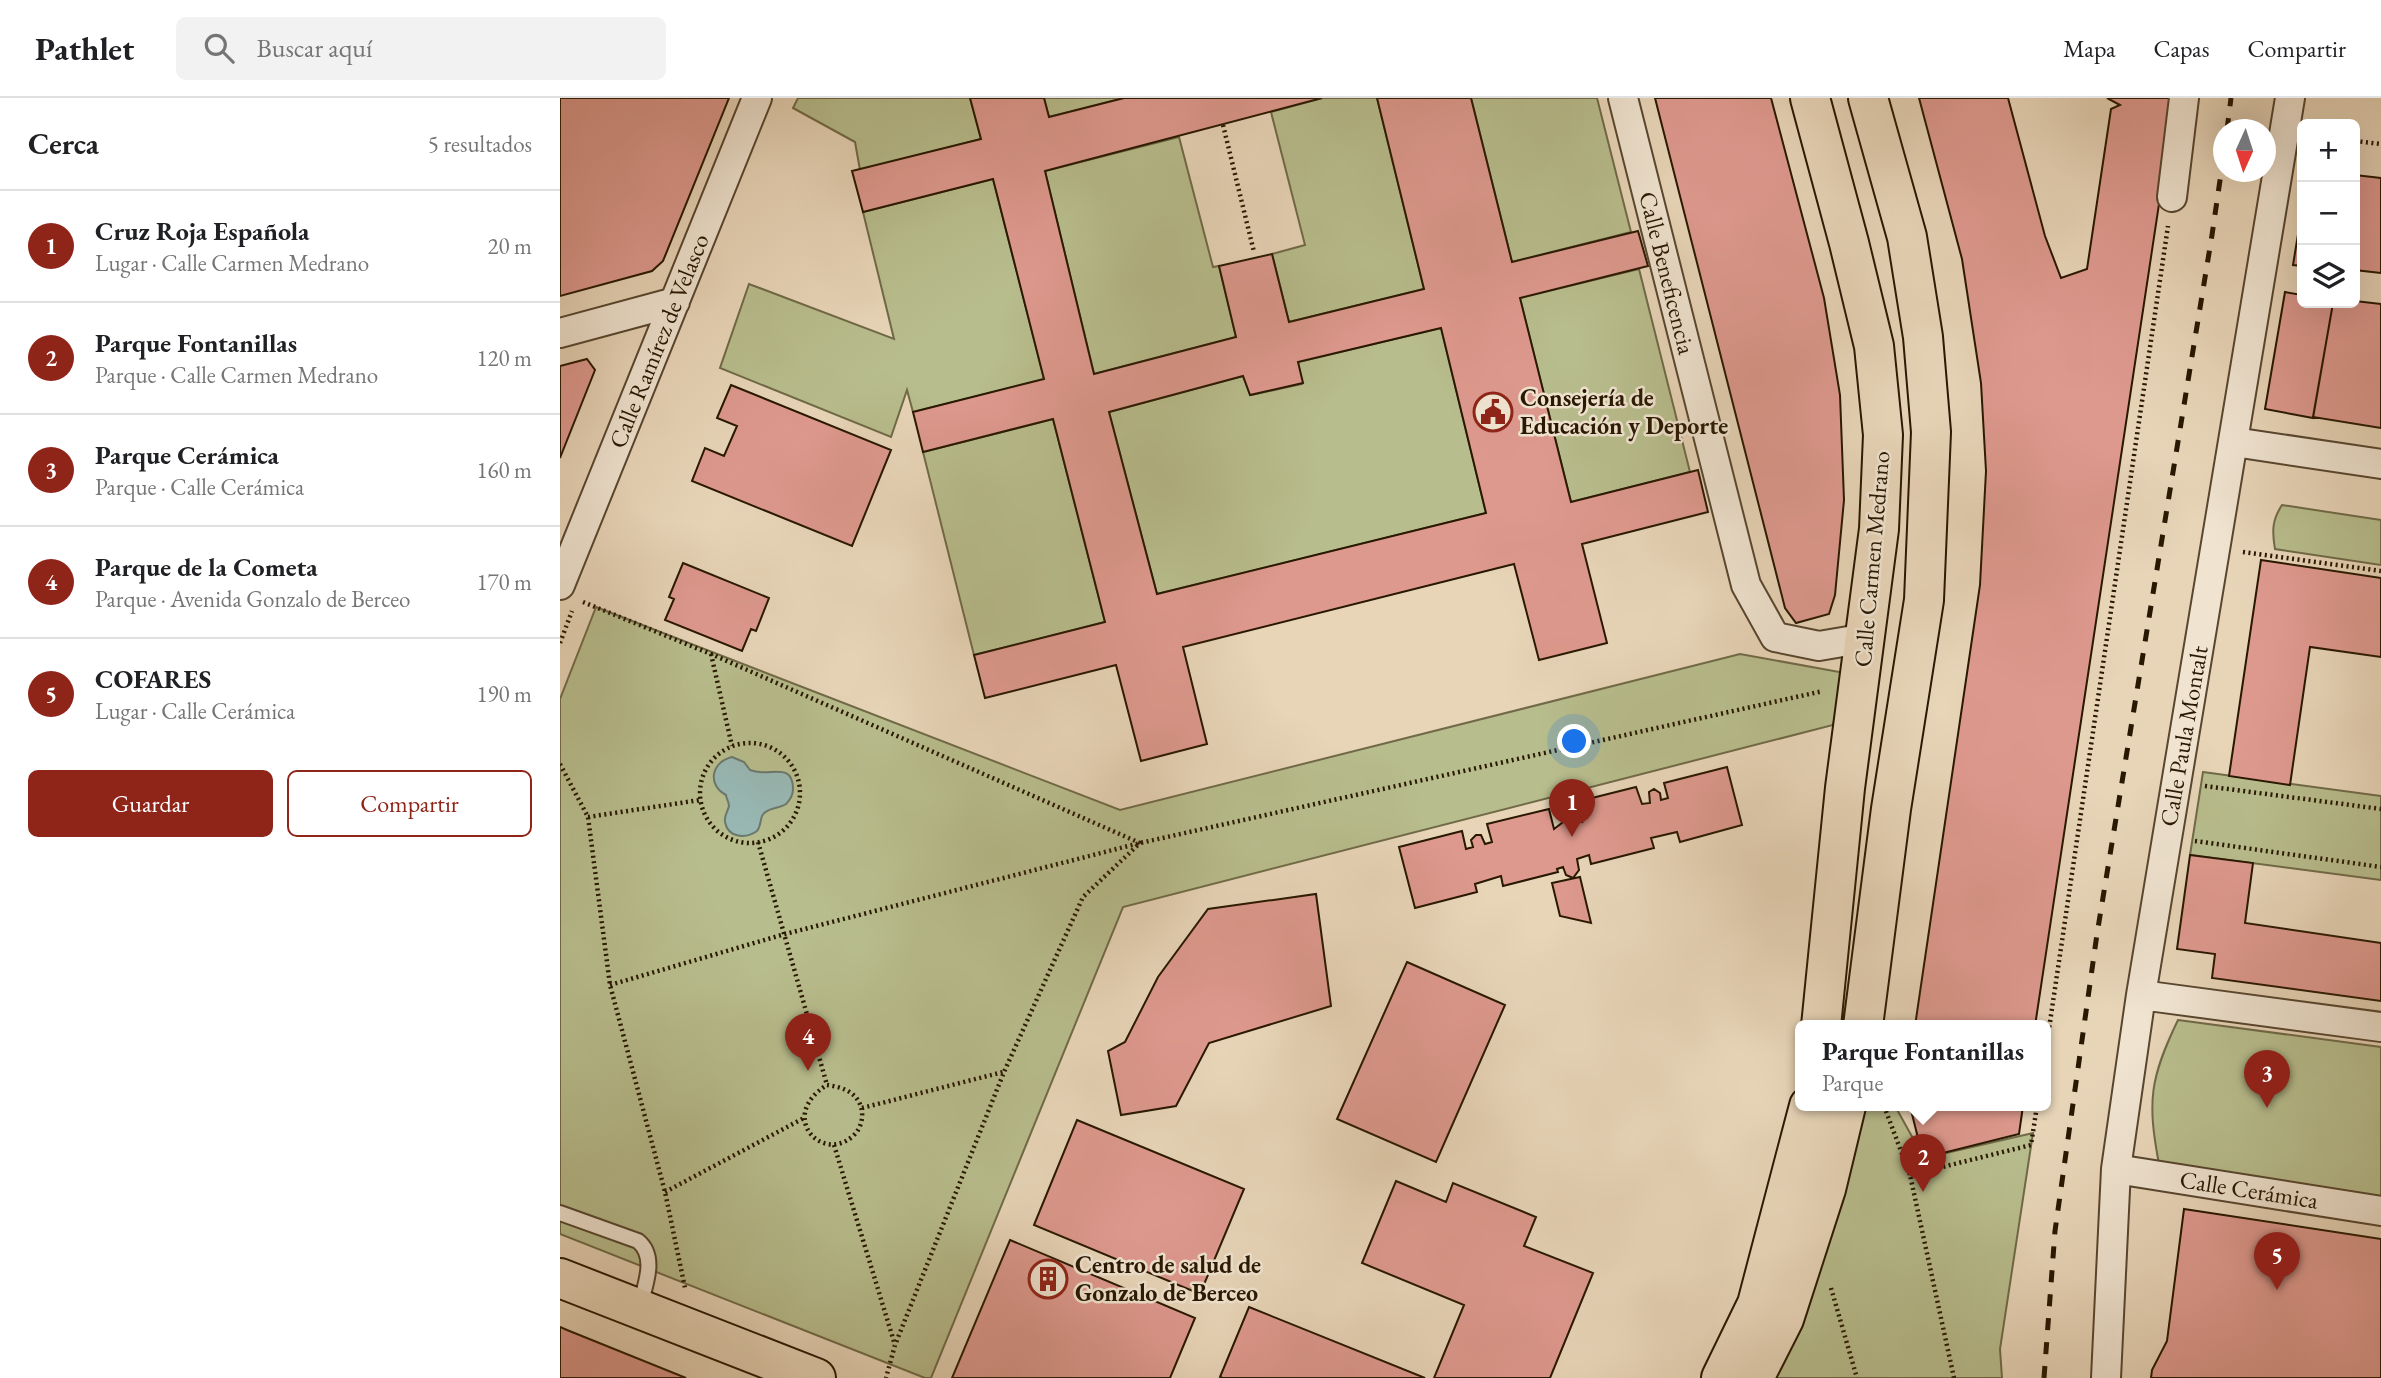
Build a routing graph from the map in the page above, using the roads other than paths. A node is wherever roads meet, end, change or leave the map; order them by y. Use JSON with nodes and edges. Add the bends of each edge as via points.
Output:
{"nodes":[{"id":1,"x":757,"y":98,"type":"edge"},
{"id":2,"x":1623,"y":98,"type":"edge"},
{"id":3,"x":1810,"y":98,"type":"edge"},
{"id":4,"x":1868,"y":98,"type":"edge"},
{"id":5,"x":2184,"y":98,"type":"edge"},
{"id":6,"x":2290,"y":98,"type":"edge"},
{"id":7,"x":2172,"y":197,"type":"road end"},
{"id":8,"x":675,"y":302,"type":"junction"},
{"id":9,"x":560,"y":333,"type":"edge"},
{"id":10,"x":2234,"y":442,"type":"junction"},
{"id":11,"x":2381,"y":464,"type":"edge"},
{"id":12,"x":560,"y":585,"type":"edge"},
{"id":13,"x":1866,"y":638,"type":"junction"},
{"id":14,"x":2141,"y":995,"type":"junction"},
{"id":15,"x":1822,"y":1020,"type":"edge"},
{"id":16,"x":1864,"y":1020,"type":"edge"},
{"id":17,"x":2381,"y":1027,"type":"edge"},
{"id":18,"x":1808,"y":1111,"type":"edge"},
{"id":19,"x":1845,"y":1111,"type":"edge"},
{"id":20,"x":2116,"y":1169,"type":"junction"},
{"id":21,"x":2381,"y":1211,"type":"edge"},
{"id":22,"x":560,"y":1213,"type":"edge"},
{"id":23,"x":560,"y":1278,"type":"edge"},
{"id":24,"x":639,"y":1310,"type":"junction"},
{"id":25,"x":816,"y":1378,"type":"edge"},
{"id":26,"x":1721,"y":1378,"type":"edge"},
{"id":27,"x":1754,"y":1378,"type":"edge"},
{"id":28,"x":2106,"y":1378,"type":"edge"}],
"edges":[{"from":1,"to":8,"type":"street","name":"Calle Ramírez de Velasco"},
{"from":2,"to":13,"type":"street","name":"Calle Beneficencia","via":[[1746,585],[1775,638],[1819,646]]},
{"from":3,"to":13,"type":"main road","name":"Calle Carmen Medrano","via":[[1874,346],[1883,435],[1879,528]]},
{"from":4,"to":16,"type":"main road","name":"Calle Carmen Medrano","via":[[1907,237],[1923,337],[1931,432],[1924,600]]},
{"from":5,"to":7,"type":"street"},
{"from":6,"to":10,"type":"street","name":"Calle Paula Montalt"},
{"from":8,"to":9,"type":"street"},
{"from":8,"to":12,"type":"street","name":"Calle Ramírez de Velasco"},
{"from":10,"to":11,"type":"street"},
{"from":10,"to":14,"type":"street","name":"Calle Paula Montalt"},
{"from":13,"to":15,"type":"main road","name":"Calle Carmen Medrano","via":[[1845,788]]},
{"from":14,"to":17,"type":"street"},
{"from":14,"to":20,"type":"street","name":"Calle Paula Montalt"},
{"from":18,"to":26,"type":"main road","via":[[1757,1304]]},
{"from":19,"to":27,"type":"main road","via":[[1826,1189],[1784,1318]]},
{"from":20,"to":21,"type":"street","name":"Calle Cerámica"},
{"from":20,"to":28,"type":"street","name":"Calle Paula Montalt"},
{"from":22,"to":24,"type":"lane","via":[[645,1247],[650,1258]]},
{"from":23,"to":24,"type":"main road"},
{"from":24,"to":25,"type":"main road"}]}
